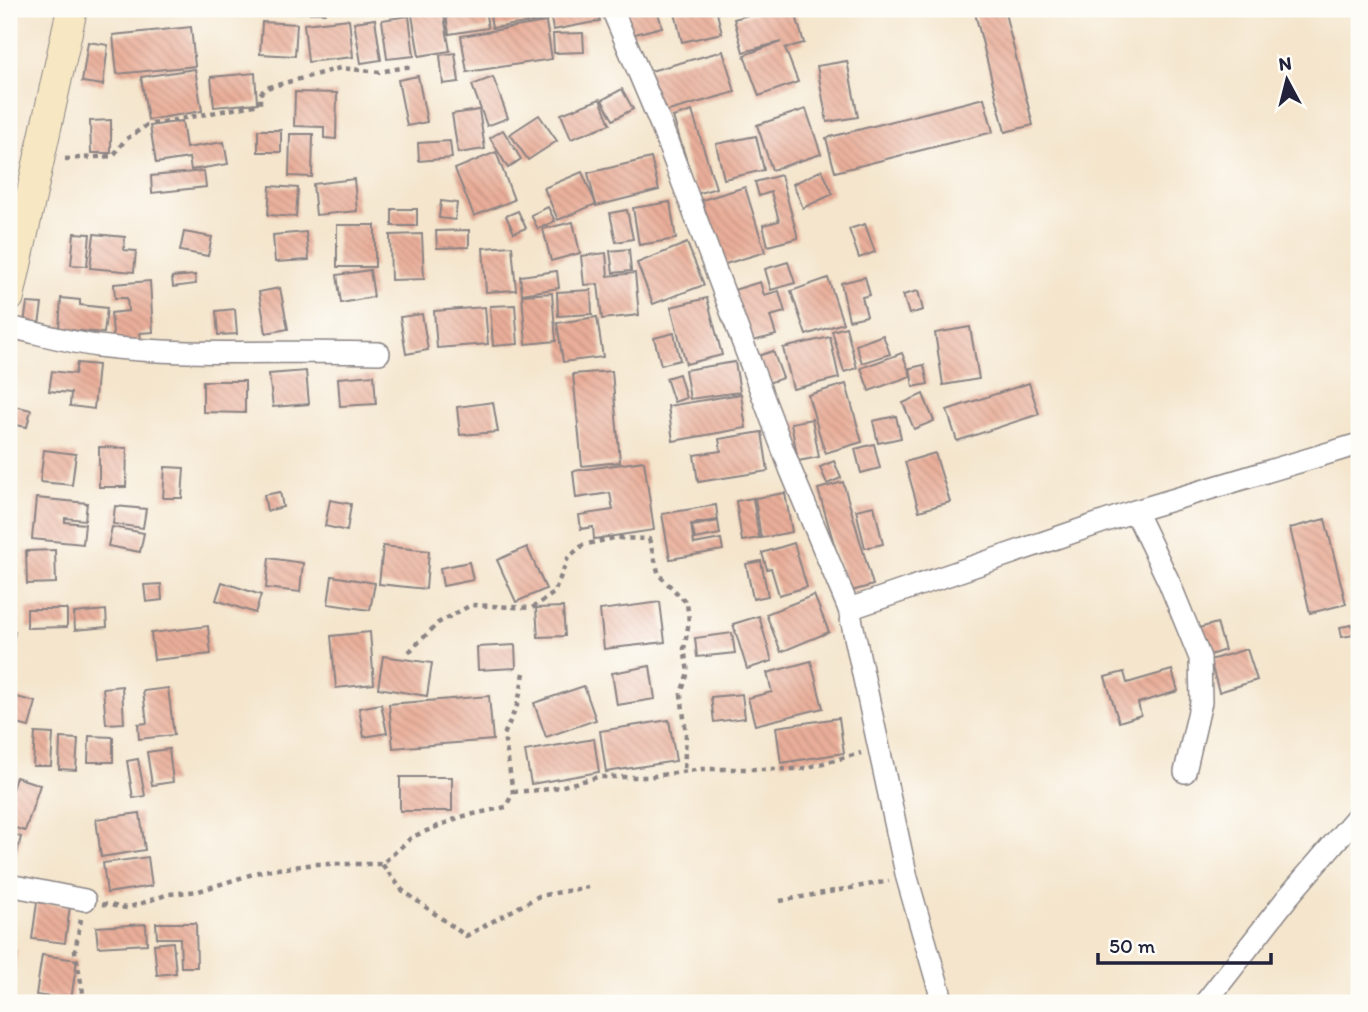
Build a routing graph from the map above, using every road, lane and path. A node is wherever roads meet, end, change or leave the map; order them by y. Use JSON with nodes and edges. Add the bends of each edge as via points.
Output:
{"nodes":[{"id":1,"x":72,"y":9,"type":"edge"},
{"id":2,"x":612,"y":9,"type":"edge"},
{"id":3,"x":411,"y":66,"type":"dead end"},
{"id":4,"x":39,"y":158,"type":"junction"},
{"id":5,"x":9,"y":297,"type":"edge"},
{"id":6,"x":9,"y":327,"type":"edge"},
{"id":7,"x":379,"y":353,"type":"dead end"},
{"id":8,"x":1359,"y":444,"type":"edge"},
{"id":9,"x":1135,"y":511,"type":"junction"},
{"id":10,"x":849,"y":609,"type":"junction"},
{"id":11,"x":409,"y":652,"type":"dead end"},
{"id":12,"x":524,"y":673,"type":"dead end"},
{"id":13,"x":879,"y":748,"type":"junction"},
{"id":14,"x":684,"y":771,"type":"junction"},
{"id":15,"x":1185,"y":772,"type":"dead end"},
{"id":16,"x":513,"y":792,"type":"junction"},
{"id":17,"x":1359,"y":814,"type":"edge"},
{"id":18,"x":382,"y":864,"type":"junction"},
{"id":19,"x":907,"y":878,"type":"junction"},
{"id":20,"x":9,"y":885,"type":"edge"},
{"id":21,"x":588,"y":887,"type":"dead end"},
{"id":22,"x":85,"y":900,"type":"junction"},
{"id":23,"x":780,"y":901,"type":"dead end"},
{"id":24,"x":85,"y":1003,"type":"edge"},
{"id":25,"x":943,"y":1003,"type":"edge"},
{"id":26,"x":1205,"y":1003,"type":"edge"}],
"edges":[{"from":1,"to":4,"type":"street"},
{"from":2,"to":10,"type":"street","via":[[661,125],[790,471]]},
{"from":3,"to":4,"type":"path","via":[[379,72],[340,68],[266,88],[260,93],[260,104],[147,124],[113,156]]},
{"from":4,"to":5,"type":"street"},
{"from":6,"to":7,"type":"street","via":[[98,346],[197,352]]},
{"from":8,"to":9,"type":"street"},
{"from":9,"to":10,"type":"street"},
{"from":9,"to":15,"type":"street","via":[[1200,658],[1201,702]]},
{"from":10,"to":13,"type":"street"},
{"from":11,"to":14,"type":"path","via":[[438,623],[471,605],[533,608],[554,593],[568,558],[583,545],[614,538],[649,540],[659,575],[687,603],[684,649],[688,673],[681,694]]},
{"from":12,"to":16,"type":"path","via":[[519,702],[504,735]]},
{"from":13,"to":14,"type":"path","via":[[801,769]]},
{"from":13,"to":19,"type":"street"},
{"from":14,"to":16,"type":"path","via":[[598,777],[551,789]]},
{"from":16,"to":18,"type":"path","via":[[506,807],[460,817],[412,837]]},
{"from":17,"to":26,"type":"street"},
{"from":18,"to":21,"type":"path","via":[[402,890],[466,936],[539,896]]},
{"from":18,"to":22,"type":"path","via":[[316,864],[262,871],[127,908]]},
{"from":19,"to":23,"type":"path"},
{"from":19,"to":25,"type":"street"},
{"from":20,"to":22,"type":"street"},
{"from":22,"to":24,"type":"path","via":[[75,951]]}]}
